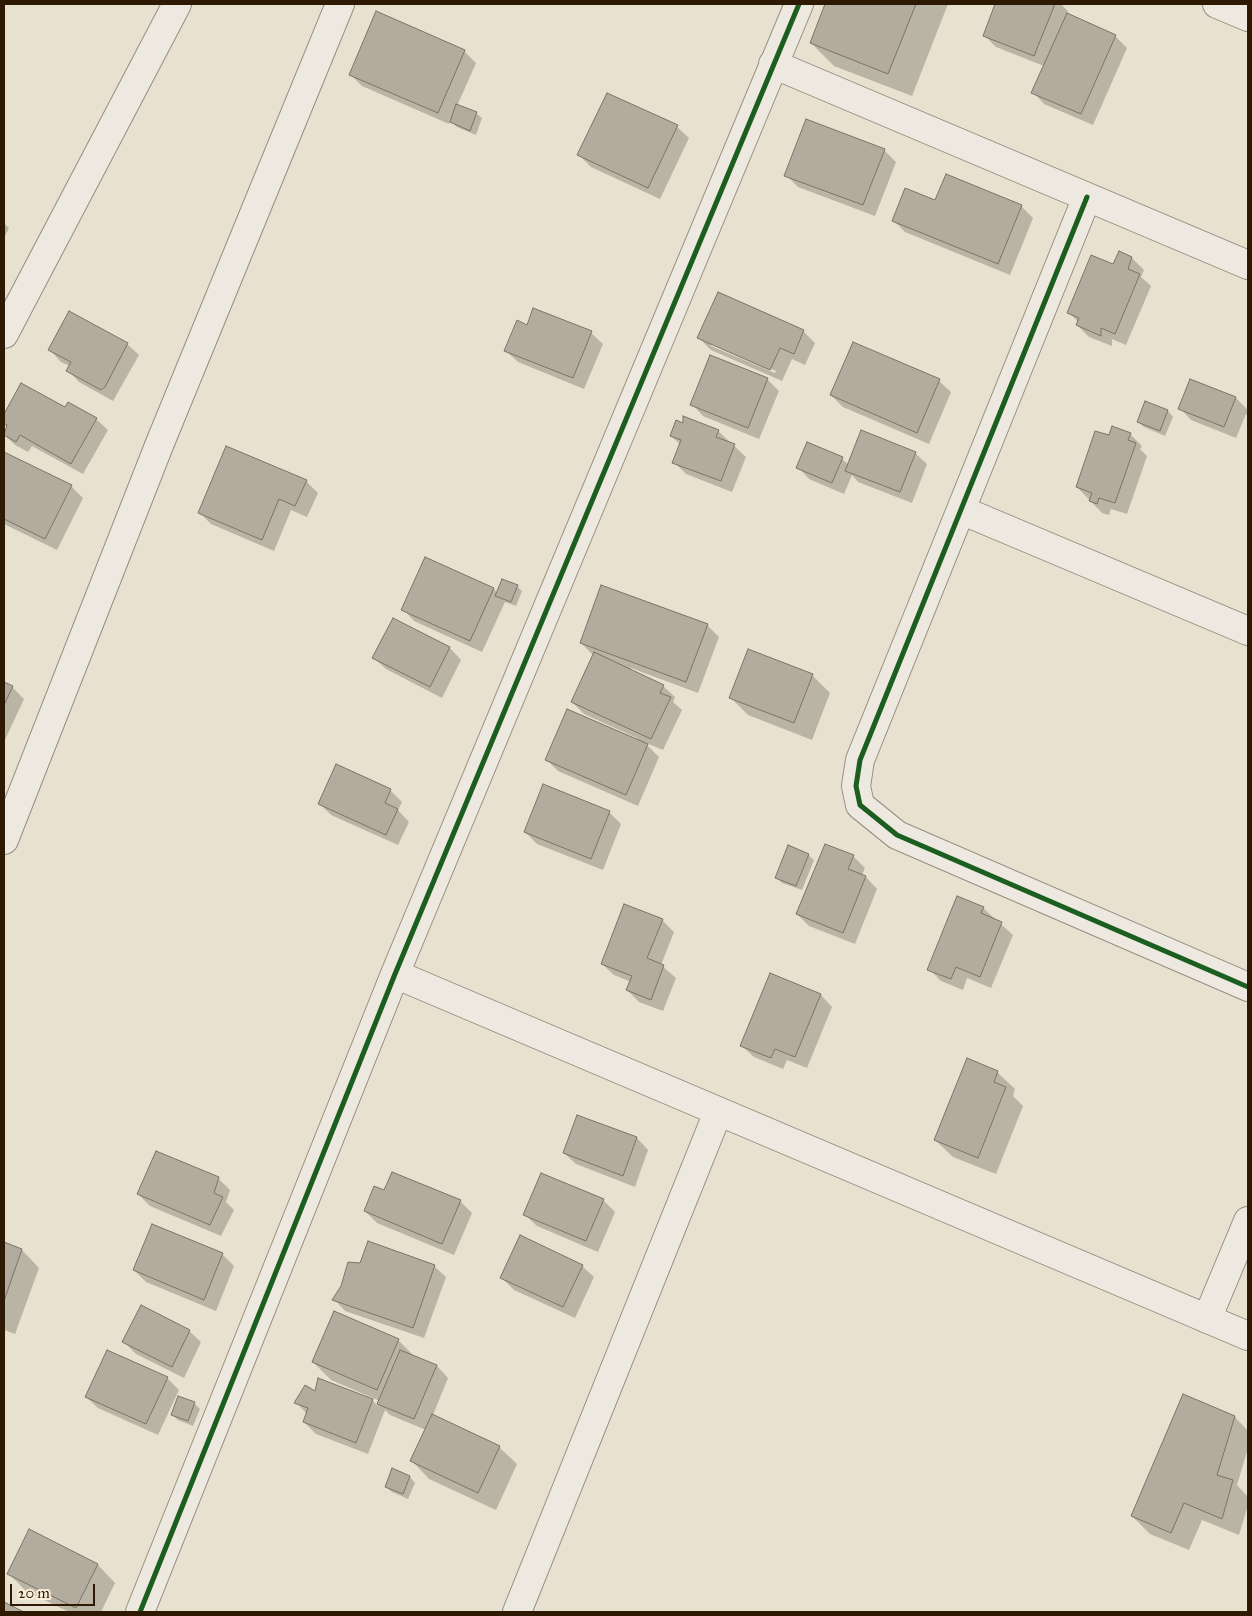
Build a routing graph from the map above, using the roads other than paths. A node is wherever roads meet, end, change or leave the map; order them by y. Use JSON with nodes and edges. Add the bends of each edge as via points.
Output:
{"nodes":[{"id":1,"x":177,"y":4,"type":"edge"},
{"id":2,"x":340,"y":4,"type":"edge"},
{"id":3,"x":799,"y":4,"type":"edge"},
{"id":4,"x":1218,"y":4,"type":"edge"},
{"id":5,"x":1248,"y":17,"type":"edge"},
{"id":6,"x":774,"y":64,"type":"junction"},
{"id":7,"x":1087,"y":197,"type":"junction"},
{"id":8,"x":1248,"y":265,"type":"edge"},
{"id":9,"x":4,"y":334,"type":"edge"},
{"id":10,"x":961,"y":510,"type":"junction"},
{"id":11,"x":1248,"y":630,"type":"edge"},
{"id":12,"x":4,"y":840,"type":"edge"},
{"id":13,"x":395,"y":974,"type":"junction"},
{"id":14,"x":1248,"y":987,"type":"edge"},
{"id":15,"x":718,"y":1112,"type":"junction"},
{"id":16,"x":1248,"y":1221,"type":"edge"},
{"id":17,"x":1207,"y":1319,"type":"junction"},
{"id":18,"x":1248,"y":1336,"type":"edge"},
{"id":19,"x":140,"y":1612,"type":"edge"},
{"id":20,"x":517,"y":1612,"type":"edge"}],
"edges":[{"from":1,"to":9,"type":"street"},
{"from":2,"to":12,"type":"street","via":[[160,443]]},
{"from":3,"to":6,"type":"street"},
{"from":4,"to":5,"type":"street"},
{"from":6,"to":7,"type":"street"},
{"from":6,"to":13,"type":"street"},
{"from":7,"to":8,"type":"street"},
{"from":7,"to":10,"type":"street"},
{"from":10,"to":11,"type":"street"},
{"from":10,"to":14,"type":"street","via":[[860,760],[856,786],[860,805],[897,835]]},
{"from":13,"to":15,"type":"street"},
{"from":13,"to":19,"type":"street"},
{"from":15,"to":17,"type":"street"},
{"from":15,"to":20,"type":"street"},
{"from":16,"to":17,"type":"street"},
{"from":17,"to":18,"type":"street"}]}
